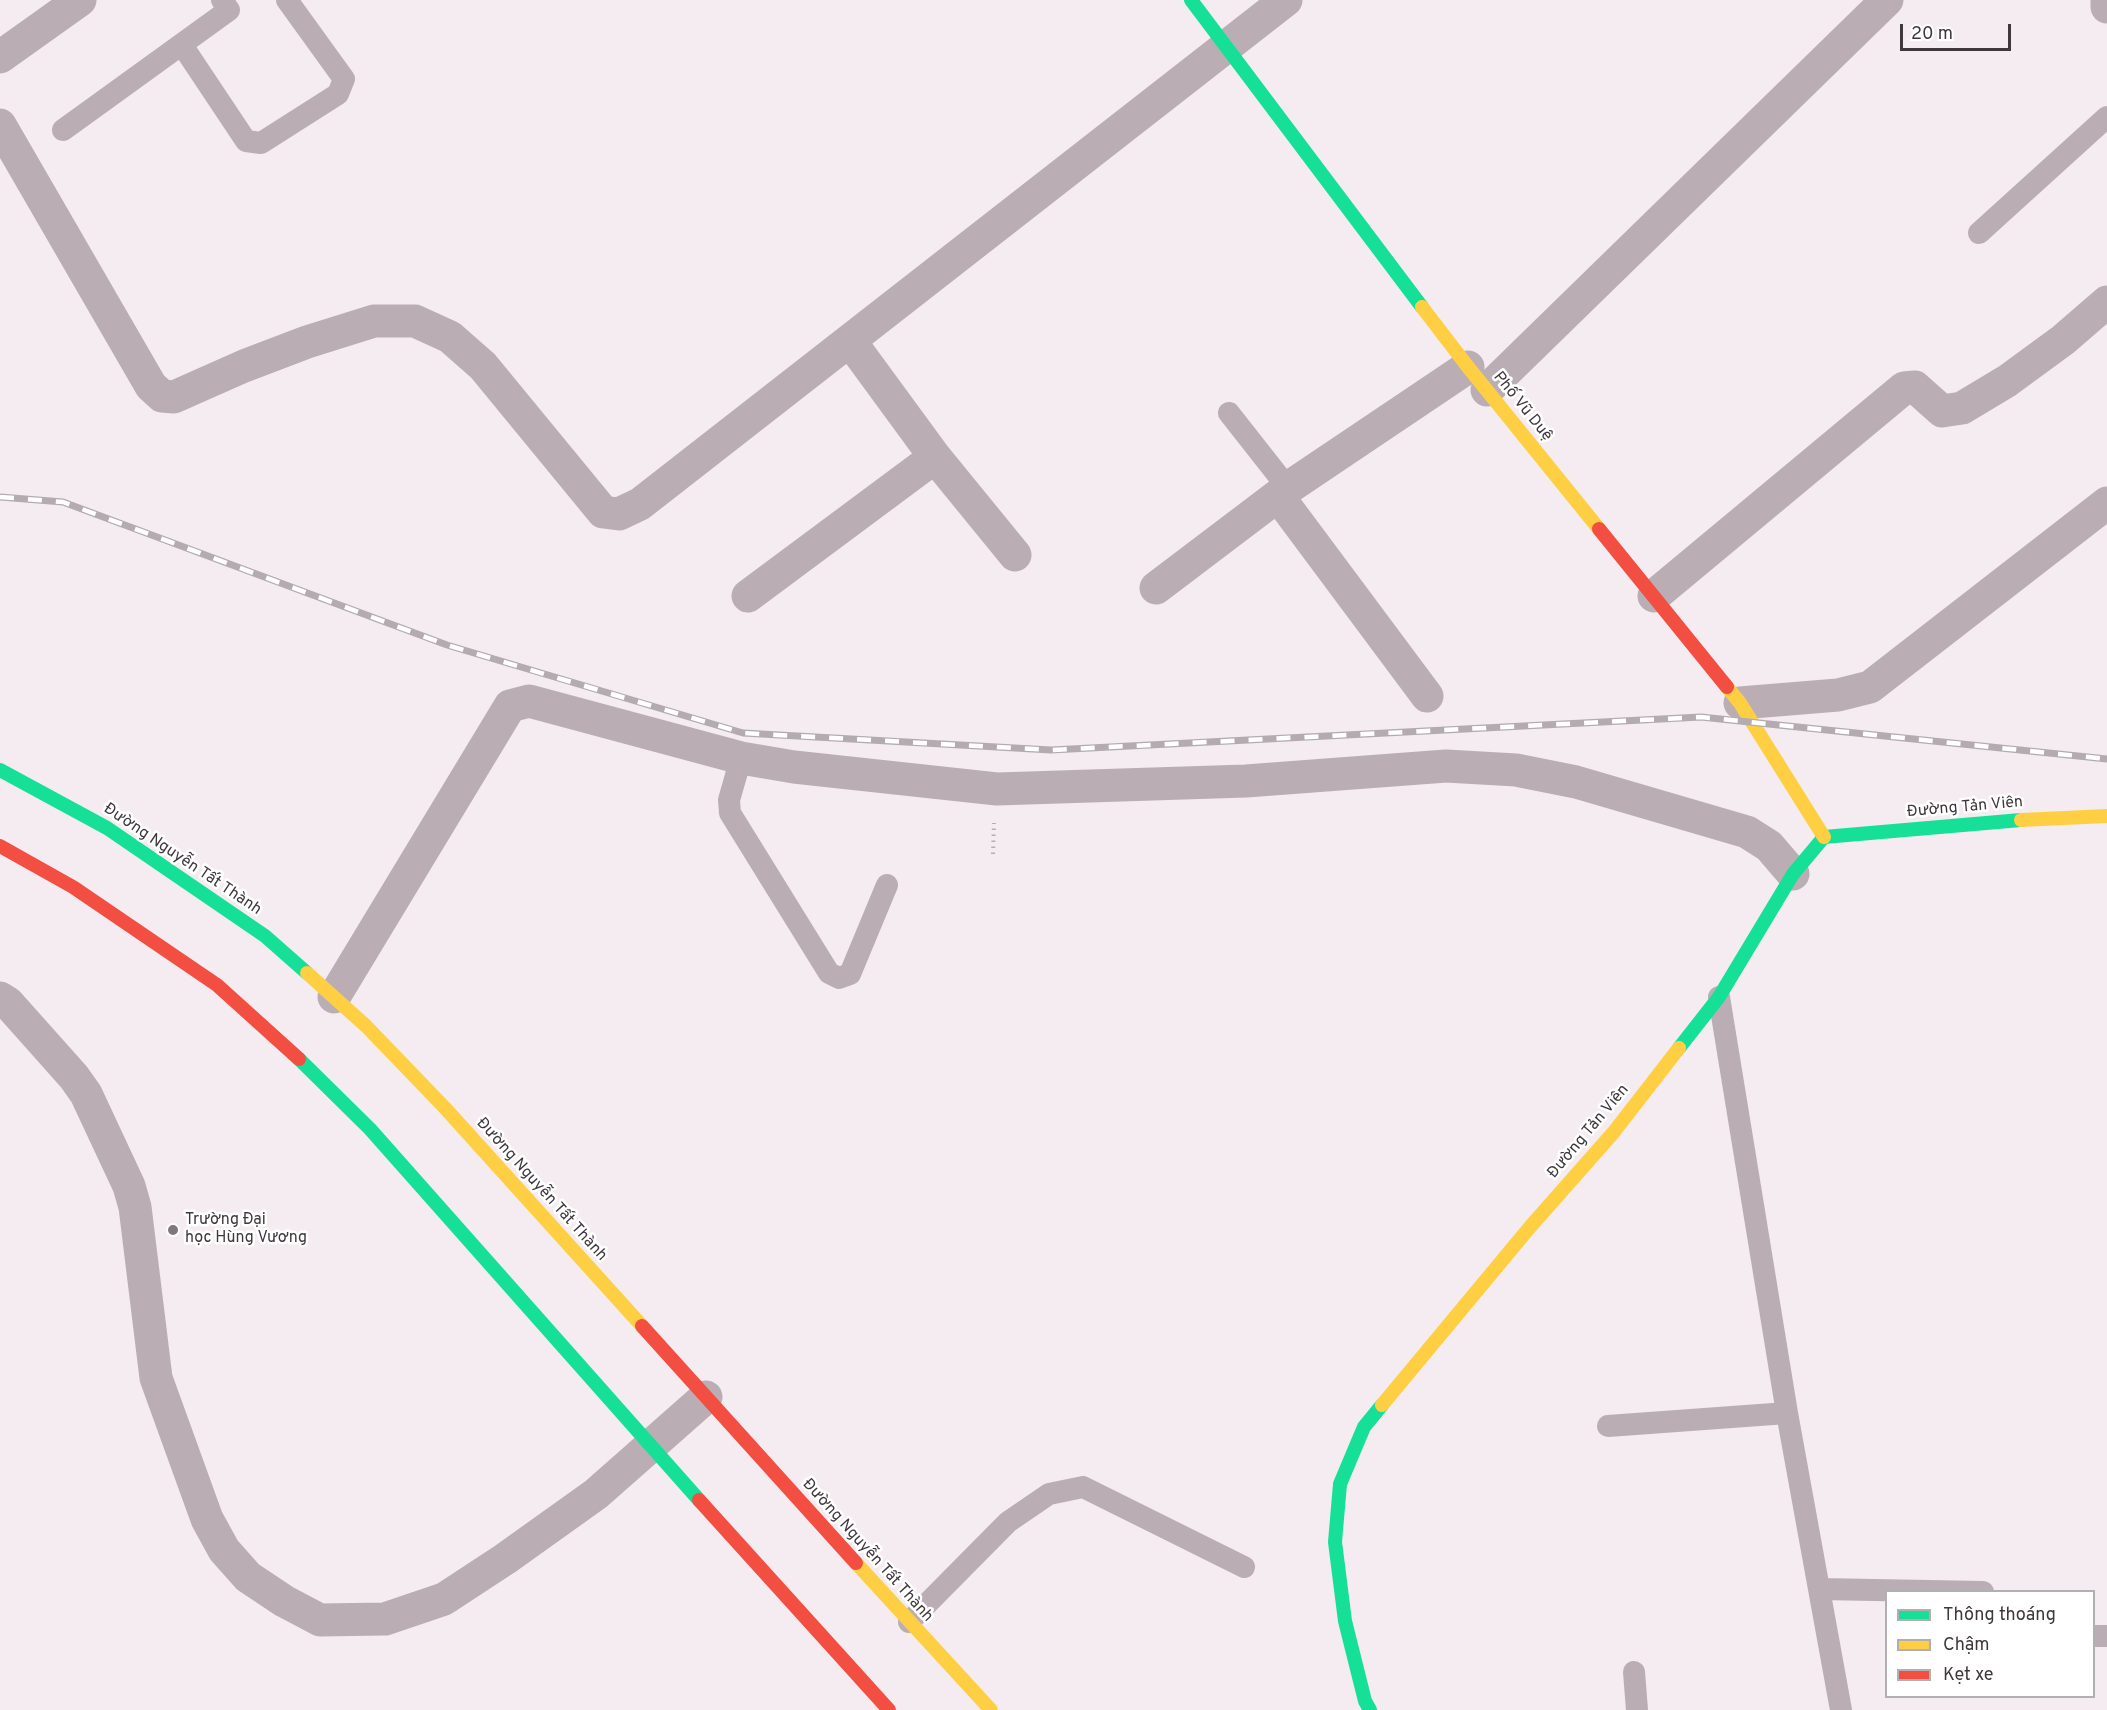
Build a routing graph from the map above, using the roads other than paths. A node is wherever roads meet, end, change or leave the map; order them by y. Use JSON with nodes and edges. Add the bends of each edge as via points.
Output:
{"nodes":[{"id":1,"x":80,"y":0,"type":"edge"},
{"id":2,"x":287,"y":0,"type":"edge"},
{"id":3,"x":1191,"y":0,"type":"edge"},
{"id":4,"x":1286,"y":0,"type":"edge"},
{"id":5,"x":1887,"y":0,"type":"edge"},
{"id":6,"x":2107,"y":0,"type":"edge"},
{"id":7,"x":232,"y":4,"type":"edge"},
{"id":8,"x":2107,"y":7,"type":"edge"},
{"id":9,"x":182,"y":45,"type":"junction"},
{"id":10,"x":1226,"y":47,"type":"junction"},
{"id":11,"x":0,"y":57,"type":"edge"},
{"id":12,"x":2107,"y":117,"type":"edge"},
{"id":13,"x":0,"y":125,"type":"edge"},
{"id":14,"x":63,"y":130,"type":"dead end"},
{"id":15,"x":1979,"y":233,"type":"dead end"},
{"id":16,"x":2107,"y":302,"type":"edge"},
{"id":17,"x":850,"y":341,"type":"junction"},
{"id":18,"x":1478,"y":379,"type":"junction"},
{"id":19,"x":1229,"y":413,"type":"dead end"},
{"id":20,"x":935,"y":456,"type":"junction"},
{"id":21,"x":1283,"y":492,"type":"junction"},
{"id":22,"x":2107,"y":503,"type":"edge"},
{"id":23,"x":1015,"y":555,"type":"dead end"},
{"id":24,"x":1156,"y":588,"type":"dead end"},
{"id":25,"x":748,"y":596,"type":"dead end"},
{"id":26,"x":1654,"y":596,"type":"junction"},
{"id":27,"x":1427,"y":696,"type":"dead end"},
{"id":28,"x":1740,"y":703,"type":"junction"},
{"id":29,"x":741,"y":758,"type":"junction"},
{"id":30,"x":0,"y":770,"type":"edge"},
{"id":31,"x":2107,"y":816,"type":"edge"},
{"id":32,"x":1824,"y":837,"type":"junction"},
{"id":33,"x":0,"y":846,"type":"edge"},
{"id":34,"x":1793,"y":874,"type":"junction"},
{"id":35,"x":887,"y":885,"type":"dead end"},
{"id":36,"x":334,"y":997,"type":"junction"},
{"id":37,"x":1719,"y":997,"type":"junction"},
{"id":38,"x":0,"y":998,"type":"edge"},
{"id":39,"x":706,"y":1397,"type":"junction"},
{"id":40,"x":1787,"y":1413,"type":"junction"},
{"id":41,"x":1608,"y":1426,"type":"dead end"},
{"id":42,"x":650,"y":1446,"type":"junction"},
{"id":43,"x":1244,"y":1567,"type":"dead end"},
{"id":44,"x":1820,"y":1589,"type":"junction"},
{"id":45,"x":1885,"y":1590,"type":"edge"},
{"id":46,"x":909,"y":1622,"type":"junction"},
{"id":47,"x":1634,"y":1672,"type":"dead end"},
{"id":48,"x":889,"y":1710,"type":"edge"},
{"id":49,"x":991,"y":1710,"type":"edge"},
{"id":50,"x":1370,"y":1710,"type":"edge"},
{"id":51,"x":1637,"y":1710,"type":"edge"},
{"id":52,"x":1841,"y":1710,"type":"edge"}],
"edges":[{"from":1,"to":11,"type":"street"},
{"from":2,"to":9,"type":"lane","via":[[344,79],[338,94],[261,143],[246,141]]},
{"from":3,"to":10,"type":"main road","name":"Phố Vũ Duệ"},
{"from":4,"to":10,"type":"street"},
{"from":5,"to":18,"type":"street"},
{"from":6,"to":8,"type":"street"},
{"from":7,"to":9,"type":"lane"},
{"from":9,"to":14,"type":"lane"},
{"from":10,"to":17,"type":"street"},
{"from":10,"to":18,"type":"main road","name":"Phố Vũ Duệ"},
{"from":12,"to":15,"type":"lane"},
{"from":13,"to":17,"type":"street","via":[[151,386],[162,396],[174,397],[286,350],[374,321],[415,321],[450,337],[483,366],[603,512],[619,514],[640,504]]},
{"from":16,"to":26,"type":"street","via":[[2007,381],[1962,408],[1942,411],[1915,387],[1904,388]]},
{"from":17,"to":20,"type":"street"},
{"from":18,"to":21,"type":"street"},
{"from":18,"to":26,"type":"main road","name":"Phố Vũ Duệ"},
{"from":19,"to":21,"type":"lane"},
{"from":20,"to":23,"type":"street"},
{"from":20,"to":25,"type":"street"},
{"from":21,"to":24,"type":"street"},
{"from":21,"to":27,"type":"street"},
{"from":22,"to":28,"type":"street","via":[[1870,687],[1838,695]]},
{"from":26,"to":28,"type":"main road","name":"Phố Vũ Duệ"},
{"from":28,"to":32,"type":"main road","name":"Phố Vũ Duệ"},
{"from":29,"to":34,"type":"street","via":[[997,789],[1246,781],[1446,766],[1516,770],[1576,782],[1747,832],[1768,846]]},
{"from":29,"to":35,"type":"lane","via":[[729,800],[730,813],[829,973],[839,978],[850,974]]},
{"from":29,"to":36,"type":"street","via":[[529,700],[510,706]]},
{"from":30,"to":36,"type":"main road","name":"Đường Nguyễn Tất Thành","via":[[107,828],[255,929]]},
{"from":31,"to":32,"type":"main road","name":"Đường Tản Viên","via":[[1998,821]]},
{"from":32,"to":34,"type":"main road","name":"Đường Tản Viên"},
{"from":33,"to":42,"type":"main road","via":[[73,887],[217,985],[318,1076],[370,1129]]},
{"from":34,"to":37,"type":"main road","name":"Đường Tản Viên"},
{"from":36,"to":39,"type":"main road","name":"Đường Nguyễn Tất Thành","via":[[445,1108]]},
{"from":37,"to":40,"type":"lane"},
{"from":37,"to":50,"type":"main road","name":"Đường Tản Viên","via":[[1613,1132],[1364,1427],[1340,1484],[1335,1542],[1345,1621]]},
{"from":38,"to":42,"type":"street","via":[[86,1094],[129,1186],[135,1207],[156,1378],[207,1519],[224,1550],[248,1577],[320,1620],[385,1619],[444,1599],[596,1494]]},
{"from":39,"to":42,"type":"street"},
{"from":39,"to":46,"type":"main road","name":"Đường Nguyễn Tất Thành"},
{"from":40,"to":41,"type":"lane"},
{"from":40,"to":44,"type":"lane"},
{"from":42,"to":48,"type":"main road"},
{"from":43,"to":46,"type":"lane","via":[[1083,1487],[1049,1494],[1008,1522]]},
{"from":44,"to":45,"type":"lane"},
{"from":44,"to":52,"type":"lane"},
{"from":46,"to":49,"type":"main road","name":"Đường Nguyễn Tất Thành"},
{"from":47,"to":51,"type":"lane"}]}
